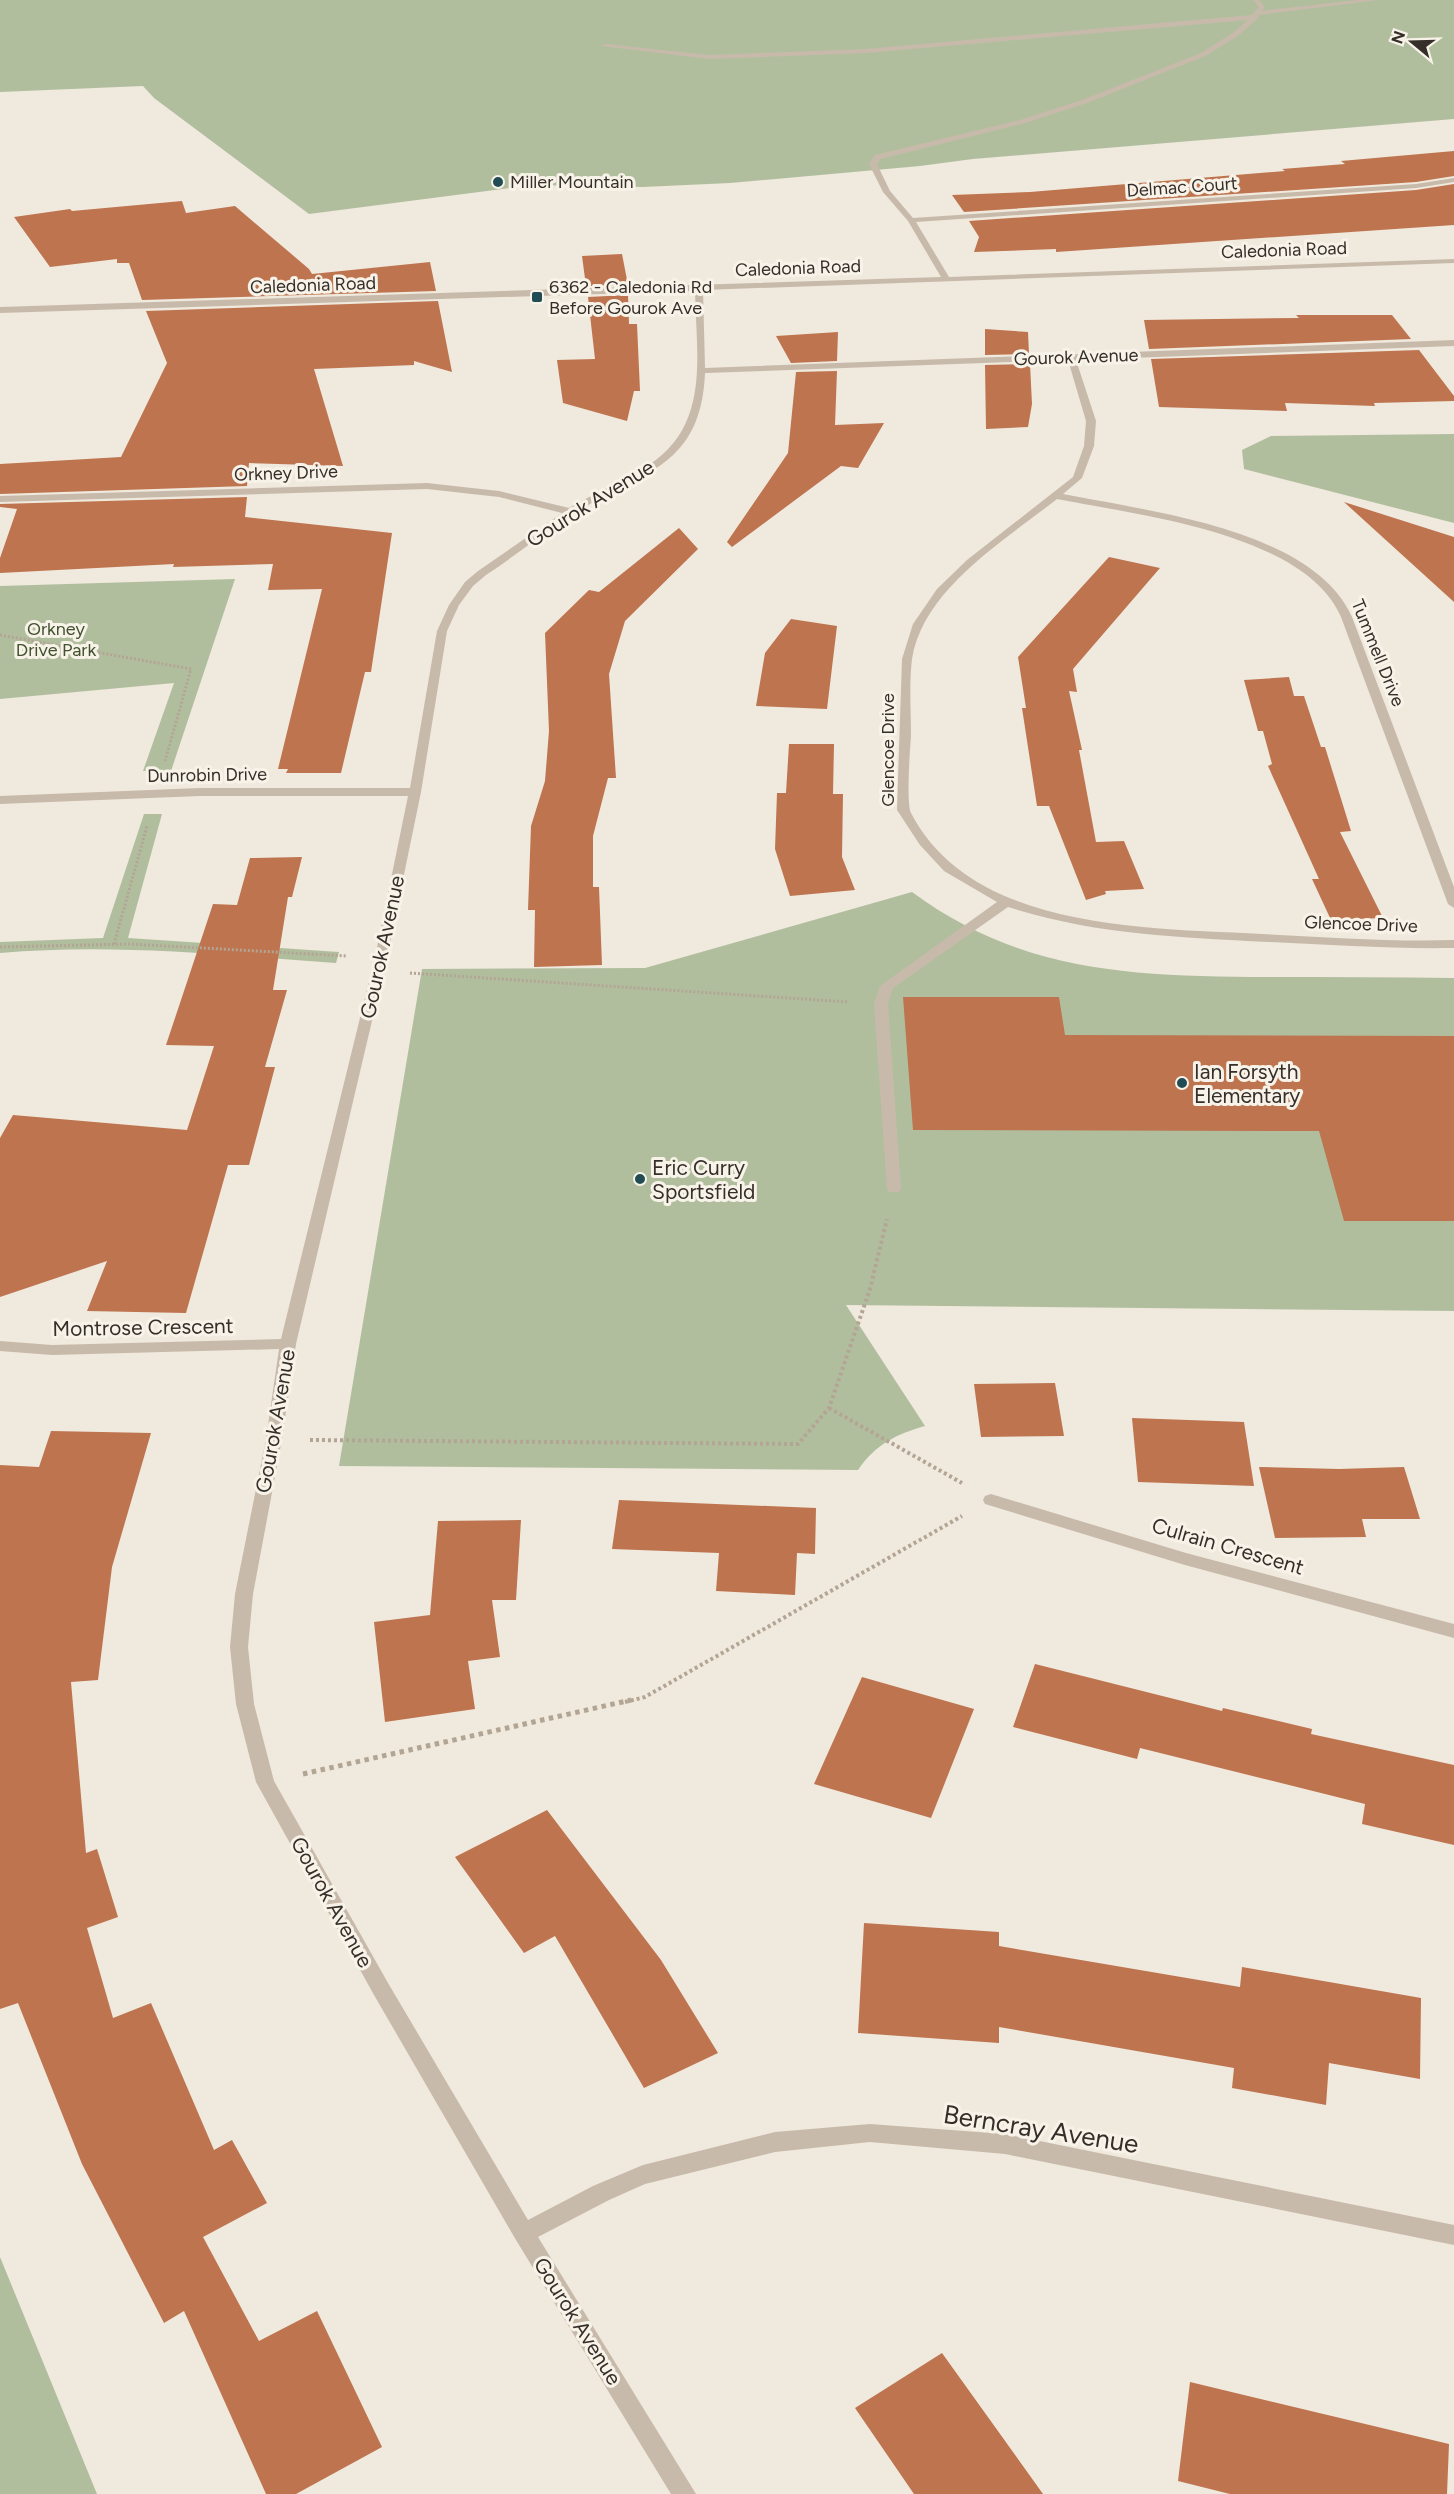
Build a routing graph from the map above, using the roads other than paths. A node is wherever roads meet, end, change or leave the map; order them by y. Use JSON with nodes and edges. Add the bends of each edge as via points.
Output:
{"nodes":[{"id":1,"x":1256,"y":0,"type":"edge"},
{"id":2,"x":1375,"y":0,"type":"edge"},
{"id":3,"x":1257,"y":15,"type":"junction"},
{"id":4,"x":605,"y":46,"type":"dead end"},
{"id":5,"x":1454,"y":180,"type":"edge"},
{"id":6,"x":911,"y":220,"type":"junction"},
{"id":7,"x":1454,"y":261,"type":"edge"},
{"id":8,"x":946,"y":279,"type":"junction"},
{"id":9,"x":699,"y":289,"type":"junction"},
{"id":10,"x":0,"y":310,"type":"edge"},
{"id":11,"x":1454,"y":343,"type":"edge"},
{"id":12,"x":1071,"y":357,"type":"junction"},
{"id":13,"x":699,"y":371,"type":"junction"},
{"id":14,"x":1058,"y":496,"type":"junction"},
{"id":15,"x":0,"y":499,"type":"edge"},
{"id":16,"x":570,"y":512,"type":"junction"},
{"id":17,"x":415,"y":792,"type":"junction"},
{"id":18,"x":0,"y":800,"type":"edge"},
{"id":19,"x":1006,"y":902,"type":"junction"},
{"id":20,"x":1454,"y":904,"type":"edge"},
{"id":21,"x":1454,"y":944,"type":"edge"},
{"id":22,"x":894,"y":1189,"type":"road end"},
{"id":23,"x":288,"y":1344,"type":"junction"},
{"id":24,"x":0,"y":1346,"type":"edge"},
{"id":25,"x":991,"y":1500,"type":"road end"},
{"id":26,"x":1454,"y":1631,"type":"edge"},
{"id":27,"x":524,"y":2233,"type":"junction"},
{"id":28,"x":1454,"y":2235,"type":"edge"},
{"id":29,"x":684,"y":2494,"type":"edge"}],
"edges":[{"from":1,"to":3,"type":"street","via":[[1262,7]]},
{"from":2,"to":3,"type":"street"},
{"from":3,"to":4,"type":"street","via":[[866,51],[709,57]]},
{"from":3,"to":6,"type":"street","via":[[1246,28],[1205,54],[1166,71],[1008,126],[878,157],[873,164],[887,192]]},
{"from":5,"to":6,"type":"street","name":"Delmac Court","via":[[1416,186]]},
{"from":6,"to":8,"type":"street"},
{"from":7,"to":8,"type":"street","name":"Caledonia Road"},
{"from":8,"to":9,"type":"street","name":"Caledonia Road"},
{"from":9,"to":10,"type":"street","name":"Caledonia Road"},
{"from":9,"to":13,"type":"street","name":"Gourok Avenue"},
{"from":11,"to":12,"type":"street","name":"Gourok Avenue"},
{"from":12,"to":13,"type":"street","name":"Gourok Avenue"},
{"from":12,"to":14,"type":"street","name":"Glencoe Drive","via":[[1091,421],[1089,446],[1077,478]]},
{"from":13,"to":16,"type":"street","name":"Gourok Avenue","via":[[701,384],[696,409],[684,437],[651,467]]},
{"from":14,"to":19,"type":"street","name":"Glencoe Drive","via":[[971,562],[941,591],[918,624],[907,659],[903,810],[924,842],[948,868]]},
{"from":14,"to":20,"type":"street","name":"Tummell Drive","via":[[1240,536],[1281,553],[1327,585],[1339,600],[1398,746]]},
{"from":15,"to":16,"type":"street","name":"Orkney Drive","via":[[427,486],[526,498]]},
{"from":16,"to":17,"type":"street","name":"Gourok Avenue","via":[[482,573],[454,605],[442,631]]},
{"from":17,"to":18,"type":"street","name":"Dunrobin Drive","via":[[156,793]]},
{"from":17,"to":23,"type":"street","name":"Gourok Avenue","via":[[381,957]]},
{"from":19,"to":21,"type":"street","name":"Glencoe Drive","via":[[1087,924],[1146,932]]},
{"from":19,"to":22,"type":"street","via":[[887,986],[881,1004]]},
{"from":23,"to":24,"type":"street","name":"Montrose Crescent","via":[[52,1350]]},
{"from":23,"to":27,"type":"street","name":"Gourok Avenue","via":[[244,1594],[239,1647],[245,1704],[266,1782]]},
{"from":25,"to":26,"type":"street","name":"Culrain Crescent","via":[[1185,1559]]},
{"from":27,"to":28,"type":"street","name":"Berncray Avenue","via":[[643,2175],[775,2142],[870,2133],[1005,2145]]},
{"from":27,"to":29,"type":"street","name":"Gourok Avenue"}]}
